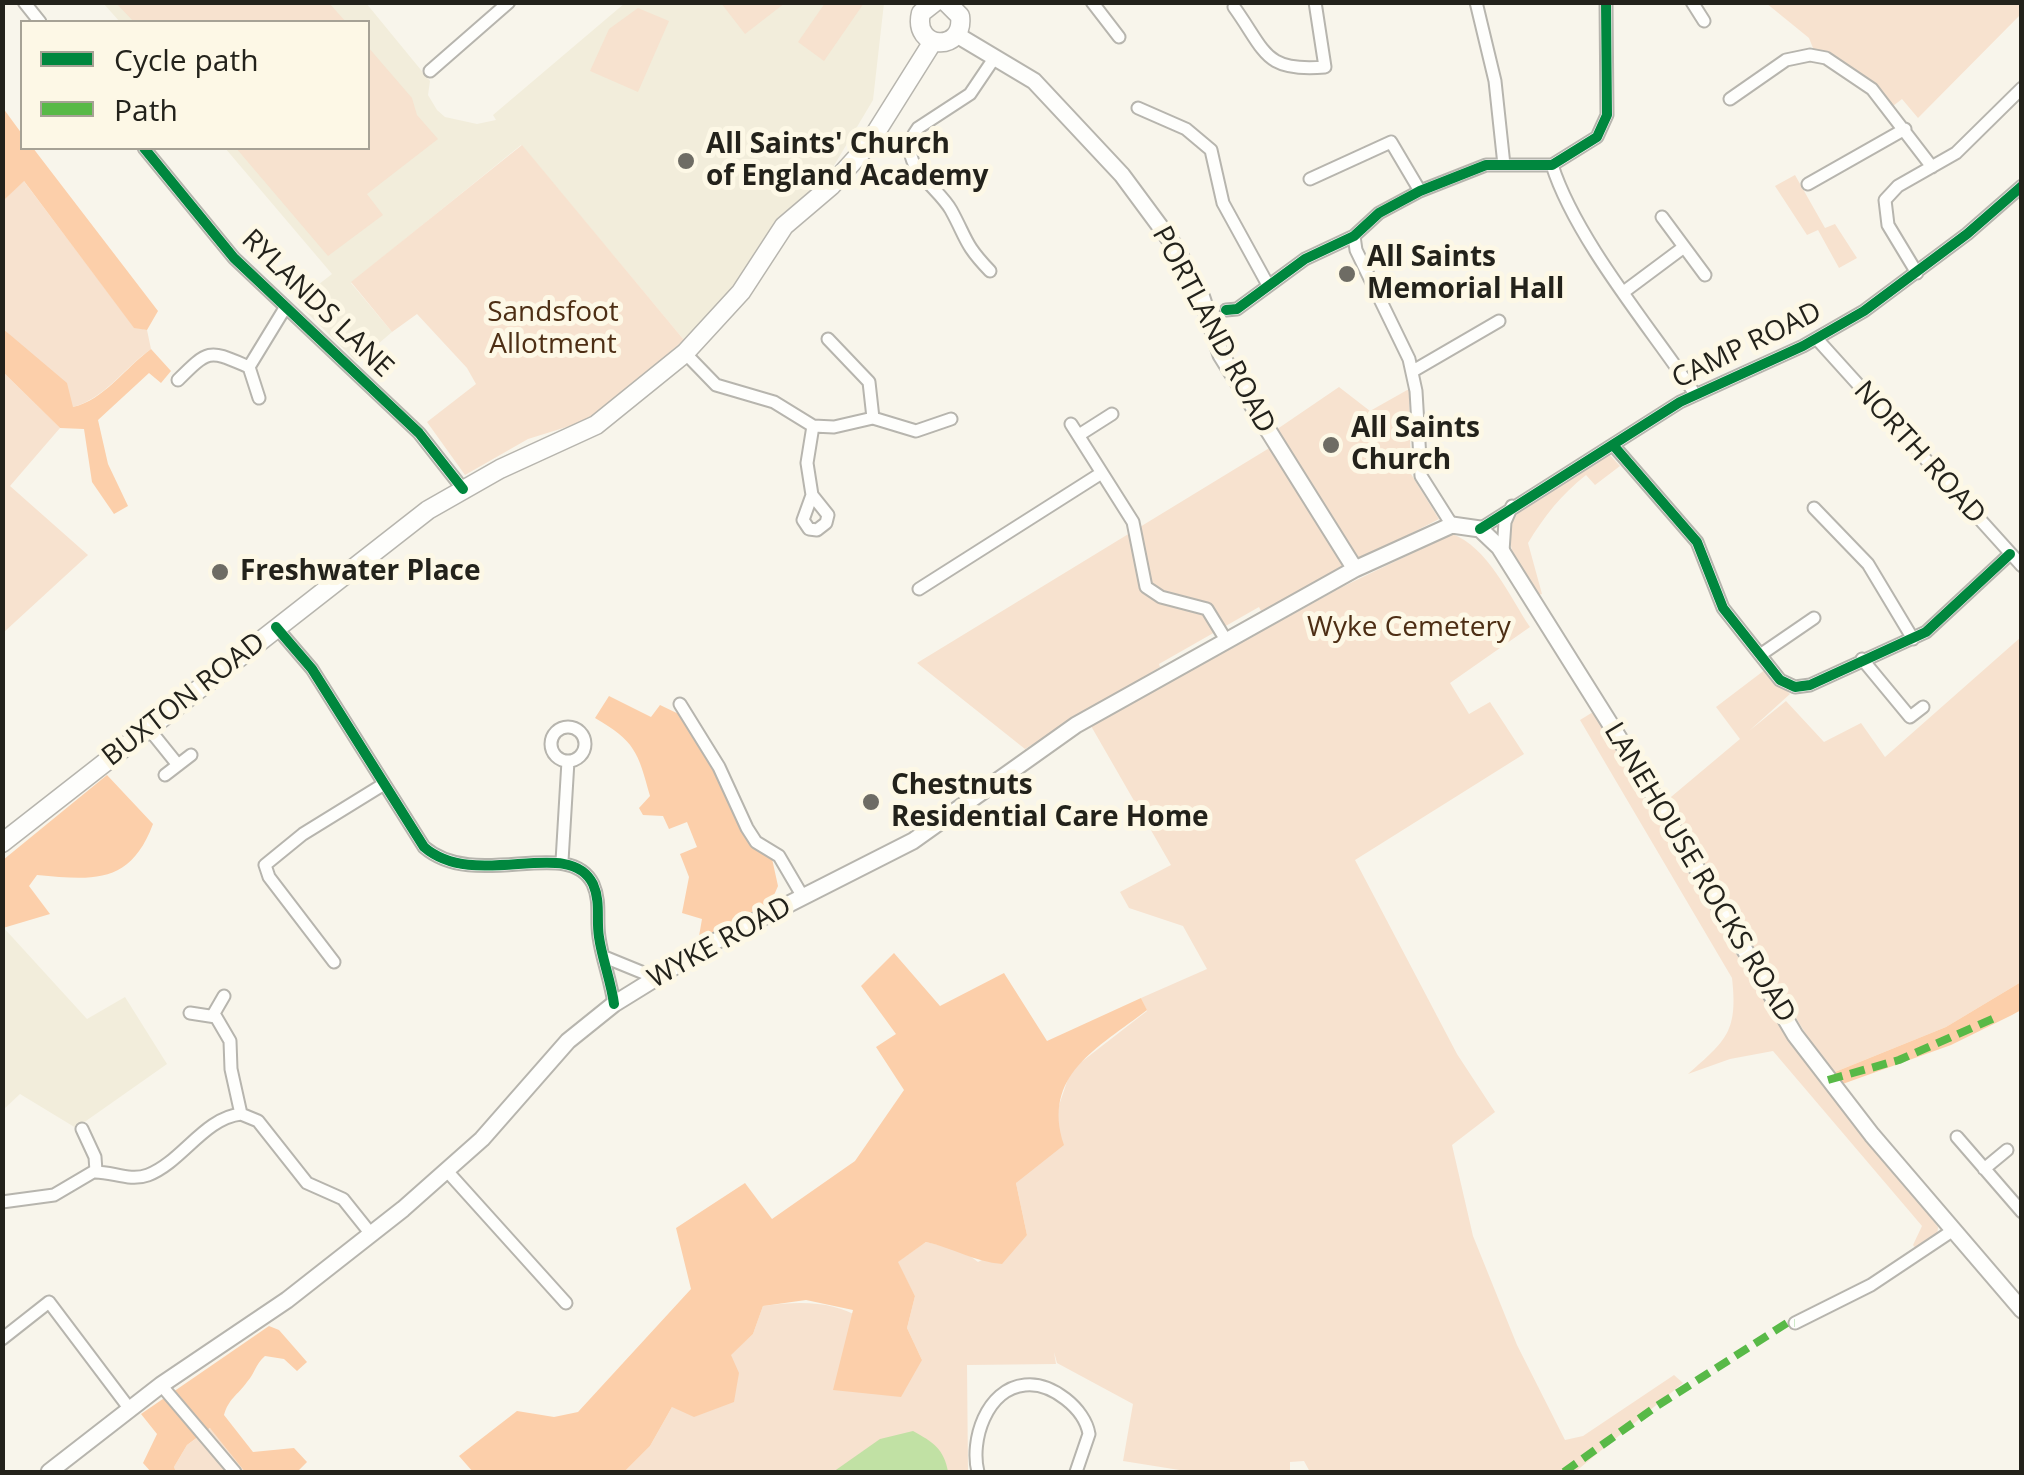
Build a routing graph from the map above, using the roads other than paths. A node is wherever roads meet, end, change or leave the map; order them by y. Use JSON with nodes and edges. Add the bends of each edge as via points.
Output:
{"nodes":[{"id":1,"x":1092,"y":2,"type":"edge"},
{"id":2,"x":1315,"y":2,"type":"edge"},
{"id":3,"x":1476,"y":2,"type":"edge"},
{"id":4,"x":1606,"y":2,"type":"edge"},
{"id":5,"x":1692,"y":2,"type":"edge"},
{"id":6,"x":932,"y":3,"type":"edge"},
{"id":7,"x":500,"y":5,"type":"edge"},
{"id":8,"x":955,"y":5,"type":"edge"},
{"id":9,"x":1234,"y":7,"type":"dead end"},
{"id":10,"x":1704,"y":20,"type":"dead end"},
{"id":11,"x":958,"y":35,"type":"junction"},
{"id":12,"x":1119,"y":36,"type":"dead end"},
{"id":13,"x":932,"y":43,"type":"junction"},
{"id":14,"x":995,"y":57,"type":"junction"},
{"id":15,"x":430,"y":71,"type":"dead end"},
{"id":16,"x":2022,"y":88,"type":"edge"},
{"id":17,"x":1730,"y":99,"type":"dead end"},
{"id":18,"x":1138,"y":108,"type":"dead end"},
{"id":19,"x":1905,"y":129,"type":"junction"},
{"id":20,"x":146,"y":150,"type":"edge"},
{"id":21,"x":1504,"y":165,"type":"junction"},
{"id":22,"x":1552,"y":165,"type":"junction"},
{"id":23,"x":1932,"y":168,"type":"junction"},
{"id":24,"x":1310,"y":179,"type":"dead end"},
{"id":25,"x":1808,"y":184,"type":"dead end"},
{"id":26,"x":2022,"y":186,"type":"edge"},
{"id":27,"x":1420,"y":191,"type":"junction"},
{"id":28,"x":1662,"y":217,"type":"dead end"},
{"id":29,"x":1354,"y":236,"type":"junction"},
{"id":30,"x":1684,"y":247,"type":"junction"},
{"id":31,"x":990,"y":270,"type":"dead end"},
{"id":32,"x":1917,"y":273,"type":"junction"},
{"id":33,"x":1704,"y":275,"type":"dead end"},
{"id":34,"x":1268,"y":285,"type":"junction"},
{"id":35,"x":1625,"y":291,"type":"junction"},
{"id":36,"x":285,"y":308,"type":"junction"},
{"id":37,"x":1226,"y":310,"type":"dead end"},
{"id":38,"x":1499,"y":321,"type":"dead end"},
{"id":39,"x":828,"y":339,"type":"dead end"},
{"id":40,"x":1816,"y":339,"type":"junction"},
{"id":41,"x":685,"y":352,"type":"junction"},
{"id":42,"x":249,"y":367,"type":"junction"},
{"id":43,"x":1413,"y":372,"type":"junction"},
{"id":44,"x":178,"y":380,"type":"dead end"},
{"id":45,"x":1695,"y":394,"type":"junction"},
{"id":46,"x":259,"y":398,"type":"dead end"},
{"id":47,"x":1112,"y":414,"type":"dead end"},
{"id":48,"x":874,"y":418,"type":"junction"},
{"id":49,"x":951,"y":419,"type":"dead end"},
{"id":50,"x":813,"y":426,"type":"junction"},
{"id":51,"x":1614,"y":444,"type":"junction"},
{"id":52,"x":1100,"y":474,"type":"junction"},
{"id":53,"x":463,"y":488,"type":"junction"},
{"id":54,"x":812,"y":495,"type":"dead end"},
{"id":55,"x":1515,"y":503,"type":"junction"},
{"id":56,"x":1814,"y":508,"type":"dead end"},
{"id":57,"x":1452,"y":524,"type":"junction"},
{"id":58,"x":1480,"y":529,"type":"junction"},
{"id":59,"x":1503,"y":554,"type":"junction"},
{"id":60,"x":2010,"y":554,"type":"junction"},
{"id":61,"x":2022,"y":566,"type":"edge"},
{"id":62,"x":1355,"y":569,"type":"junction"},
{"id":63,"x":918,"y":589,"type":"dead end"},
{"id":64,"x":1814,"y":618,"type":"dead end"},
{"id":65,"x":276,"y":627,"type":"junction"},
{"id":66,"x":1912,"y":639,"type":"junction"},
{"id":67,"x":1226,"y":640,"type":"junction"},
{"id":68,"x":1760,"y":655,"type":"junction"},
{"id":69,"x":1862,"y":659,"type":"junction"},
{"id":70,"x":680,"y":704,"type":"dead end"},
{"id":71,"x":1923,"y":707,"type":"dead end"},
{"id":72,"x":149,"y":728,"type":"junction"},
{"id":73,"x":191,"y":755,"type":"dead end"},
{"id":74,"x":568,"y":762,"type":"dead end"},
{"id":75,"x":178,"y":765,"type":"junction"},
{"id":76,"x":165,"y":775,"type":"dead end"},
{"id":77,"x":384,"y":784,"type":"junction"},
{"id":78,"x":2,"y":842,"type":"edge"},
{"id":79,"x":562,"y":861,"type":"junction"},
{"id":80,"x":803,"y":897,"type":"junction"},
{"id":81,"x":607,"y":958,"type":"junction"},
{"id":82,"x":334,"y":962,"type":"dead end"},
{"id":83,"x":656,"y":978,"type":"junction"},
{"id":84,"x":224,"y":996,"type":"dead end"},
{"id":85,"x":614,"y":1004,"type":"junction"},
{"id":86,"x":190,"y":1013,"type":"dead end"},
{"id":87,"x":213,"y":1015,"type":"junction"},
{"id":88,"x":242,"y":1114,"type":"junction"},
{"id":89,"x":82,"y":1129,"type":"dead end"},
{"id":90,"x":1956,"y":1137,"type":"dead end"},
{"id":91,"x":2008,"y":1150,"type":"dead end"},
{"id":92,"x":1984,"y":1168,"type":"junction"},
{"id":93,"x":96,"y":1171,"type":"junction"},
{"id":94,"x":447,"y":1172,"type":"junction"},
{"id":95,"x":2,"y":1202,"type":"edge"},
{"id":96,"x":2022,"y":1212,"type":"edge"},
{"id":97,"x":1952,"y":1231,"type":"junction"},
{"id":98,"x":371,"y":1234,"type":"junction"},
{"id":99,"x":566,"y":1303,"type":"dead end"},
{"id":100,"x":2022,"y":1310,"type":"edge"},
{"id":101,"x":1795,"y":1324,"type":"dead end"},
{"id":102,"x":2,"y":1338,"type":"edge"},
{"id":103,"x":161,"y":1385,"type":"junction"},
{"id":104,"x":129,"y":1408,"type":"junction"},
{"id":105,"x":48,"y":1472,"type":"edge"},
{"id":106,"x":235,"y":1472,"type":"edge"},
{"id":107,"x":978,"y":1472,"type":"edge"},
{"id":108,"x":1076,"y":1472,"type":"edge"}],
"edges":[{"from":1,"to":12,"type":"street"},
{"from":2,"to":9,"type":"street","via":[[1326,67],[1279,66]]},
{"from":3,"to":21,"type":"street","via":[[1495,80]]},
{"from":4,"to":22,"type":"street","via":[[1605,126]]},
{"from":5,"to":10,"type":"street"},
{"from":6,"to":13,"type":"highway","via":[[919,27]]},
{"from":7,"to":15,"type":"street"},
{"from":8,"to":11,"type":"highway"},
{"from":11,"to":13,"type":"highway"},
{"from":11,"to":14,"type":"main road","name":"PORTLAND ROAD"},
{"from":13,"to":41,"type":"highway","name":"BUXTON ROAD","via":[[868,145],[784,226],[734,301]]},
{"from":14,"to":31,"type":"street","via":[[970,94],[912,136],[918,176],[944,200],[963,242]]},
{"from":14,"to":62,"type":"main road","name":"PORTLAND ROAD","via":[[1067,112],[1171,240],[1202,298],[1221,356]]},
{"from":16,"to":23,"type":"street"},
{"from":17,"to":19,"type":"street","via":[[1786,60],[1819,56],[1872,88]]},
{"from":18,"to":34,"type":"street","via":[[1186,129],[1210,150],[1223,203]]},
{"from":19,"to":23,"type":"street"},
{"from":19,"to":25,"type":"street"},
{"from":20,"to":36,"type":"street","name":"RYLANDS LANE","via":[[226,249]]},
{"from":21,"to":22,"type":"street"},
{"from":21,"to":27,"type":"street","via":[[1477,167]]},
{"from":22,"to":35,"type":"street","via":[[1564,200]]},
{"from":23,"to":32,"type":"street","via":[[1898,186],[1884,205]]},
{"from":24,"to":27,"type":"street","via":[[1391,142]]},
{"from":26,"to":32,"type":"street","name":"CAMP ROAD"},
{"from":27,"to":29,"type":"street","via":[[1378,213]]},
{"from":28,"to":30,"type":"street"},
{"from":29,"to":34,"type":"street","via":[[1335,241]]},
{"from":29,"to":43,"type":"street"},
{"from":30,"to":33,"type":"street"},
{"from":30,"to":35,"type":"street"},
{"from":32,"to":40,"type":"street","name":"CAMP ROAD"},
{"from":34,"to":37,"type":"street"},
{"from":35,"to":45,"type":"street"},
{"from":36,"to":42,"type":"street"},
{"from":36,"to":53,"type":"street","name":"RYLANDS LANE","via":[[419,433]]},
{"from":38,"to":43,"type":"street"},
{"from":39,"to":48,"type":"street","via":[[869,382]]},
{"from":40,"to":45,"type":"street","name":"CAMP ROAD"},
{"from":40,"to":60,"type":"street","name":"NORTH ROAD"},
{"from":41,"to":50,"type":"street","via":[[716,385],[774,402]]},
{"from":41,"to":53,"type":"highway","name":"BUXTON ROAD","via":[[596,425]]},
{"from":42,"to":44,"type":"street","via":[[212,352]]},
{"from":42,"to":46,"type":"street"},
{"from":43,"to":57,"type":"street","via":[[1418,464]]},
{"from":45,"to":51,"type":"street","name":"CAMP ROAD"},
{"from":47,"to":52,"type":"street","via":[[1075,429]]},
{"from":48,"to":49,"type":"street","via":[[916,431]]},
{"from":48,"to":50,"type":"street"},
{"from":50,"to":54,"type":"street","via":[[806,464]]},
{"from":51,"to":55,"type":"street","name":"CAMP ROAD"},
{"from":51,"to":68,"type":"street","via":[[1697,542],[1719,601]]},
{"from":52,"to":63,"type":"street"},
{"from":52,"to":67,"type":"street","via":[[1132,522],[1146,587],[1207,610]]},
{"from":53,"to":65,"type":"highway","name":"BUXTON ROAD"},
{"from":55,"to":58,"type":"street","name":"CAMP ROAD"},
{"from":55,"to":59,"type":"street","via":[[1505,522]]},
{"from":56,"to":66,"type":"street","via":[[1871,568]]},
{"from":57,"to":58,"type":"main road"},
{"from":57,"to":62,"type":"main road"},
{"from":58,"to":59,"type":"main road","name":"LANEHOUSE ROCKS ROAD"},
{"from":59,"to":97,"type":"main road","name":"LANEHOUSE ROCKS ROAD","via":[[1795,1034]]},
{"from":60,"to":61,"type":"street","name":"NORTH ROAD"},
{"from":60,"to":66,"type":"street"},
{"from":62,"to":67,"type":"main road","name":"WYKE ROAD"},
{"from":64,"to":68,"type":"street"},
{"from":65,"to":72,"type":"highway","name":"BUXTON ROAD"},
{"from":65,"to":77,"type":"street","via":[[312,669]]},
{"from":66,"to":69,"type":"street"},
{"from":67,"to":80,"type":"main road","name":"WYKE ROAD","via":[[1038,749],[913,841]]},
{"from":68,"to":69,"type":"street","via":[[1785,684],[1810,685]]},
{"from":69,"to":71,"type":"street","via":[[1910,717]]},
{"from":70,"to":80,"type":"street","via":[[747,828],[779,856]]},
{"from":72,"to":75,"type":"street"},
{"from":72,"to":78,"type":"highway","name":"BUXTON ROAD"},
{"from":73,"to":75,"type":"street"},
{"from":74,"to":79,"type":"street"},
{"from":75,"to":76,"type":"street"},
{"from":77,"to":79,"type":"street","via":[[424,848],[448,864]]},
{"from":77,"to":82,"type":"street","via":[[264,864]]},
{"from":79,"to":81,"type":"street","via":[[593,885]]},
{"from":80,"to":83,"type":"main road","name":"WYKE ROAD"},
{"from":81,"to":83,"type":"street"},
{"from":81,"to":85,"type":"street"},
{"from":83,"to":85,"type":"main road","name":"WYKE ROAD"},
{"from":84,"to":87,"type":"street"},
{"from":85,"to":94,"type":"main road","name":"WYKE ROAD","via":[[568,1041]]},
{"from":86,"to":87,"type":"street"},
{"from":87,"to":88,"type":"street","via":[[230,1041]]},
{"from":88,"to":93,"type":"street","via":[[222,1119],[152,1173],[129,1178]]},
{"from":88,"to":98,"type":"street","via":[[258,1121],[308,1183],[347,1202]]},
{"from":89,"to":93,"type":"street"},
{"from":90,"to":92,"type":"street"},
{"from":91,"to":92,"type":"street"},
{"from":92,"to":96,"type":"street"},
{"from":93,"to":95,"type":"street","via":[[54,1195]]},
{"from":94,"to":98,"type":"main road","name":"WYKE ROAD"},
{"from":94,"to":99,"type":"street"},
{"from":97,"to":100,"type":"main road","name":"LANEHOUSE ROCKS ROAD"},
{"from":97,"to":101,"type":"street","via":[[1871,1285]]},
{"from":98,"to":103,"type":"main road","name":"WYKE ROAD"},
{"from":102,"to":104,"type":"street","via":[[48,1302]]},
{"from":103,"to":104,"type":"main road","name":"WYKE ROAD"},
{"from":103,"to":106,"type":"street"},
{"from":104,"to":105,"type":"main road","name":"WYKE ROAD"},
{"from":107,"to":108,"type":"street","via":[[978,1429],[1021,1385],[1041,1388],[1080,1411],[1089,1434]]}]}
